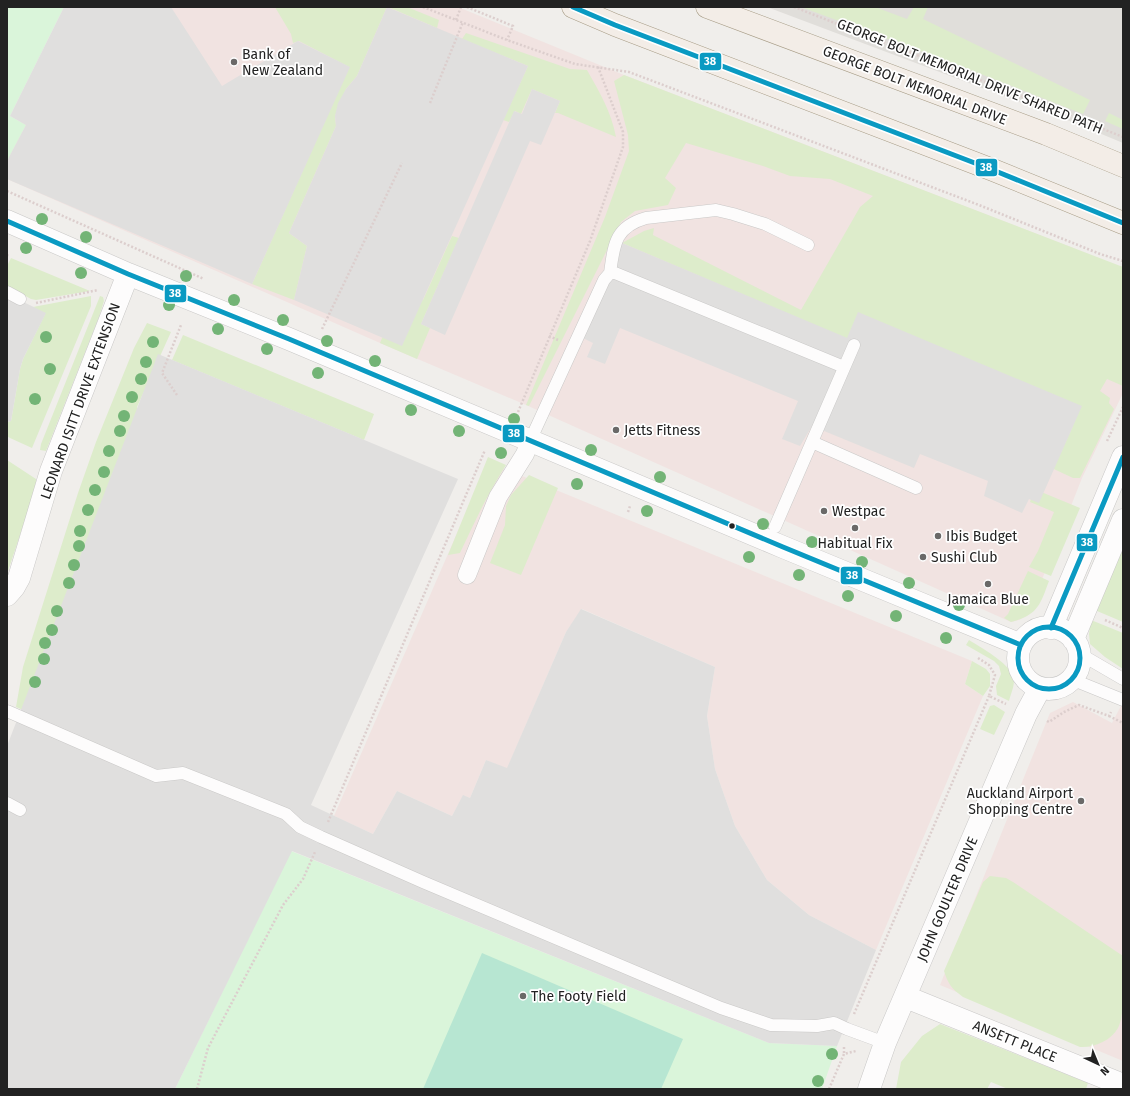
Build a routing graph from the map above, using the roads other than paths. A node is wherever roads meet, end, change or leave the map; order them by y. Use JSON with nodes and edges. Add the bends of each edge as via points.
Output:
{"nodes":[{"id":1,"x":573,"y":7,"type":"edge"},
{"id":2,"x":707,"y":7,"type":"edge"},
{"id":3,"x":1123,"y":166,"type":"edge"},
{"id":4,"x":7,"y":221,"type":"edge"},
{"id":5,"x":1123,"y":223,"type":"edge"},
{"id":6,"x":808,"y":246,"type":"dead end"},
{"id":7,"x":610,"y":273,"type":"junction"},
{"id":8,"x":128,"y":274,"type":"junction"},
{"id":9,"x":7,"y":292,"type":"edge"},
{"id":10,"x":20,"y":299,"type":"road end"},
{"id":11,"x":854,"y":345,"type":"dead end"},
{"id":12,"x":844,"y":367,"type":"junction"},
{"id":13,"x":530,"y":441,"type":"junction"},
{"id":14,"x":812,"y":442,"type":"junction"},
{"id":15,"x":1123,"y":457,"type":"edge"},
{"id":16,"x":916,"y":488,"type":"dead end"},
{"id":17,"x":1123,"y":520,"type":"edge"},
{"id":18,"x":775,"y":527,"type":"dead end"},
{"id":19,"x":467,"y":575,"type":"dead end"},
{"id":20,"x":7,"y":595,"type":"edge"},
{"id":21,"x":1051,"y":628,"type":"junction"},
{"id":22,"x":1020,"y":645,"type":"junction"},
{"id":23,"x":1076,"y":646,"type":"junction"},
{"id":24,"x":1071,"y":679,"type":"junction"},
{"id":25,"x":1123,"y":679,"type":"edge"},
{"id":26,"x":1040,"y":688,"type":"junction"},
{"id":27,"x":1123,"y":700,"type":"edge"},
{"id":28,"x":7,"y":711,"type":"edge"},
{"id":29,"x":7,"y":803,"type":"edge"},
{"id":30,"x":20,"y":810,"type":"dead end"},
{"id":31,"x":906,"y":997,"type":"junction"},
{"id":32,"x":885,"y":1043,"type":"junction"},
{"id":33,"x":1123,"y":1085,"type":"edge"},
{"id":34,"x":869,"y":1089,"type":"edge"}],
"edges":[{"from":1,"to":5,"type":"main road"},
{"from":2,"to":3,"type":"main road","name":"GEORGE BOLT MEMORIAL DRIVE","via":[[1046,134]]},
{"from":4,"to":8,"type":"street"},
{"from":6,"to":7,"type":"lane","via":[[765,224],[716,210],[646,218],[636,220],[621,233],[613,252]]},
{"from":7,"to":12,"type":"lane"},
{"from":7,"to":13,"type":"lane","via":[[604,280]]},
{"from":8,"to":13,"type":"street","via":[[314,349]]},
{"from":8,"to":20,"type":"street","name":"LEONARD ISITT DRIVE EXTENSION","via":[[51,471],[19,578]]},
{"from":9,"to":10,"type":"lane"},
{"from":11,"to":12,"type":"lane"},
{"from":12,"to":14,"type":"lane"},
{"from":13,"to":19,"type":"street","via":[[525,454],[498,497]]},
{"from":13,"to":22,"type":"street"},
{"from":14,"to":16,"type":"lane"},
{"from":14,"to":18,"type":"lane"},
{"from":15,"to":21,"type":"street"},
{"from":17,"to":23,"type":"street"},
{"from":21,"to":22,"type":"street","via":[[1034,631]]},
{"from":21,"to":23,"type":"street","via":[[1065,632]]},
{"from":22,"to":26,"type":"street","via":[[1020,671],[1032,685]]},
{"from":23,"to":24,"type":"street","via":[[1079,663]]},
{"from":23,"to":25,"type":"lane"},
{"from":24,"to":26,"type":"street","via":[[1057,688]]},
{"from":24,"to":27,"type":"lane"},
{"from":26,"to":31,"type":"street","name":"JOHN GOULTER DRIVE","via":[[1026,714]]},
{"from":28,"to":32,"type":"lane","via":[[156,776],[182,773],[286,814],[300,827],[321,837],[721,1008],[771,1025],[817,1026],[834,1023]]},
{"from":29,"to":30,"type":"lane"},
{"from":31,"to":32,"type":"street","name":"JOHN GOULTER DRIVE"},
{"from":31,"to":33,"type":"street","name":"ANSETT PLACE"},
{"from":32,"to":34,"type":"street","name":"JOHN GOULTER DRIVE"}]}
